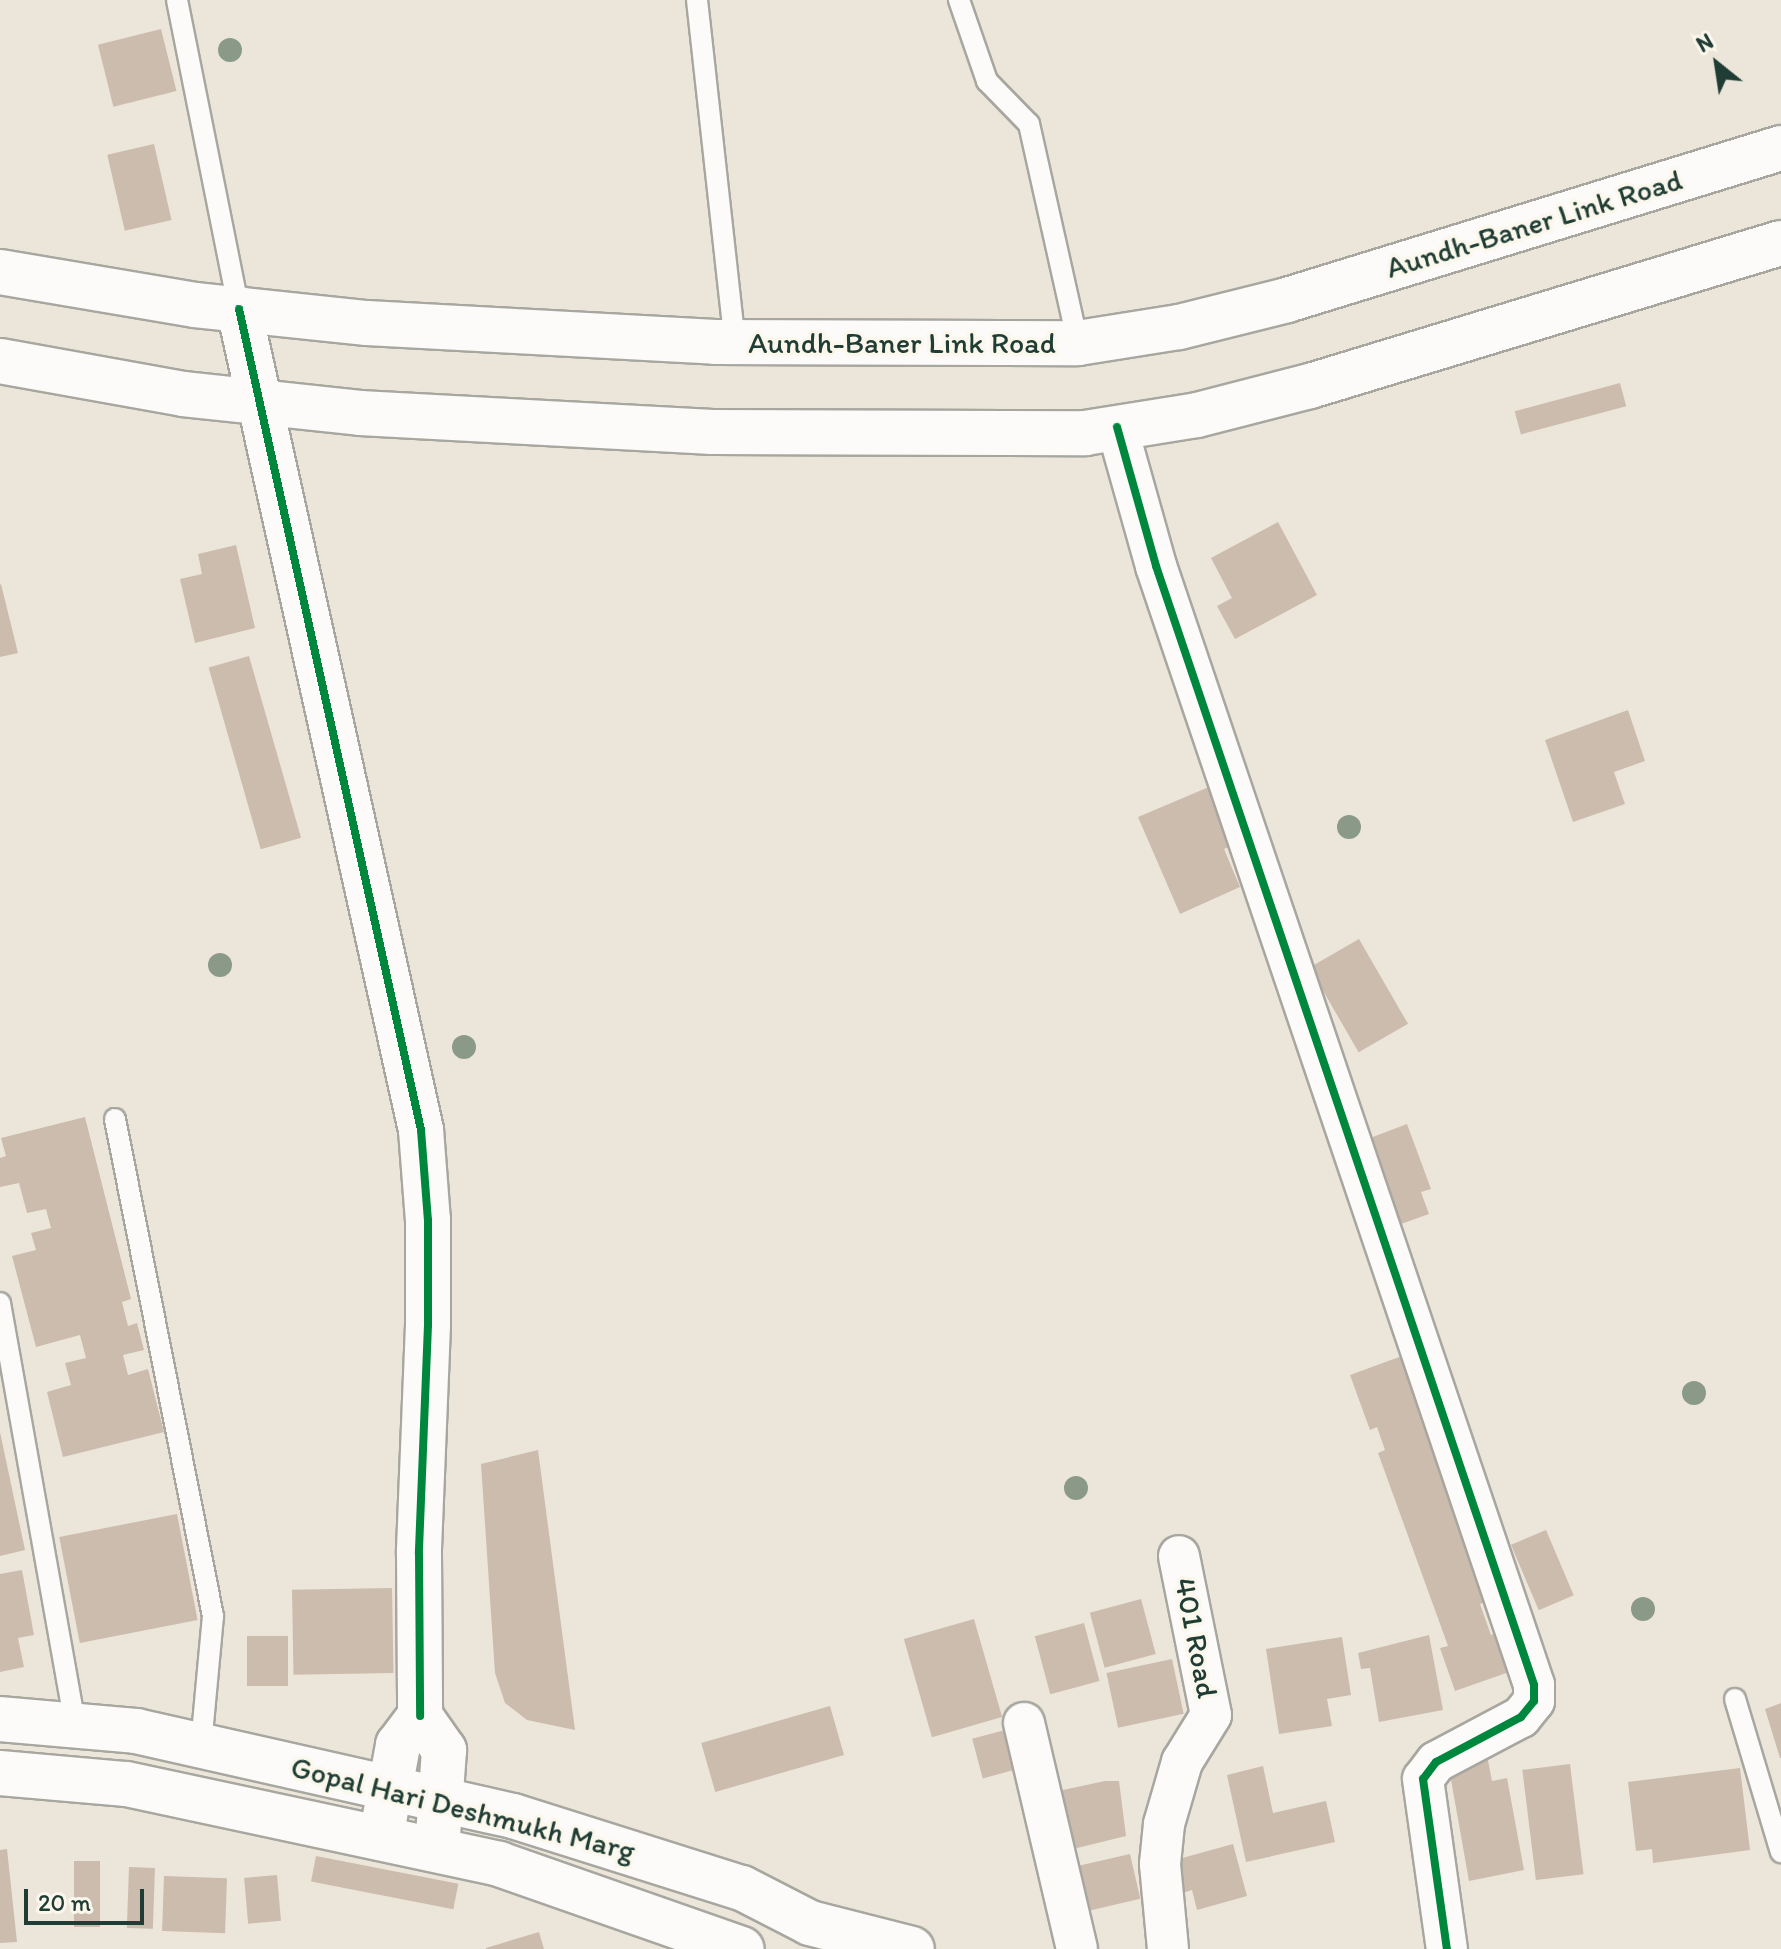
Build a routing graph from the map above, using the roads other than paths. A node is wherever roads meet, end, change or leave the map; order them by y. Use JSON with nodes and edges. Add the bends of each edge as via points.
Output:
{"nodes":[{"id":1,"x":177,"y":0,"type":"edge"},
{"id":2,"x":697,"y":0,"type":"edge"},
{"id":3,"x":959,"y":0,"type":"edge"},
{"id":4,"x":1781,"y":148,"type":"edge"},
{"id":5,"x":1781,"y":243,"type":"edge"},
{"id":6,"x":0,"y":272,"type":"edge"},
{"id":7,"x":239,"y":309,"type":"junction"},
{"id":8,"x":735,"y":342,"type":"junction"},
{"id":9,"x":1078,"y":343,"type":"junction"},
{"id":10,"x":0,"y":361,"type":"edge"},
{"id":11,"x":260,"y":402,"type":"junction"},
{"id":12,"x":1117,"y":427,"type":"junction"},
{"id":13,"x":115,"y":1119,"type":"dead end"},
{"id":14,"x":0,"y":1303,"type":"edge"},
{"id":15,"x":1179,"y":1556,"type":"dead end"},
{"id":16,"x":1735,"y":1699,"type":"dead end"},
{"id":17,"x":420,"y":1716,"type":"junction"},
{"id":18,"x":0,"y":1719,"type":"edge"},
{"id":19,"x":1024,"y":1723,"type":"dead end"},
{"id":20,"x":75,"y":1725,"type":"junction"},
{"id":21,"x":201,"y":1745,"type":"junction"},
{"id":22,"x":0,"y":1773,"type":"edge"},
{"id":23,"x":392,"y":1787,"type":"junction"},
{"id":24,"x":440,"y":1799,"type":"junction"},
{"id":25,"x":381,"y":1838,"type":"junction"},
{"id":26,"x":437,"y":1850,"type":"junction"},
{"id":27,"x":1781,"y":1852,"type":"edge"},
{"id":28,"x":742,"y":1949,"type":"edge"},
{"id":29,"x":912,"y":1949,"type":"edge"},
{"id":30,"x":1077,"y":1949,"type":"edge"},
{"id":31,"x":1168,"y":1949,"type":"edge"},
{"id":32,"x":1447,"y":1949,"type":"edge"}],
"edges":[{"from":1,"to":7,"type":"lane"},
{"from":2,"to":8,"type":"lane"},
{"from":3,"to":9,"type":"lane","via":[[987,81],[1029,124]]},
{"from":4,"to":9,"type":"main road","name":"Aundh-Baner Link Road","via":[[1287,300],[1179,327]]},
{"from":5,"to":12,"type":"main road","via":[[1310,386],[1197,415]]},
{"from":6,"to":7,"type":"main road","name":"Aundh-Baner Link Road"},
{"from":7,"to":8,"type":"main road","name":"Aundh-Baner Link Road","via":[[367,323]]},
{"from":7,"to":11,"type":"main road"},
{"from":8,"to":9,"type":"main road","name":"Aundh-Baner Link Road"},
{"from":10,"to":11,"type":"main road","via":[[46,373]]},
{"from":11,"to":12,"type":"main road","via":[[712,432],[1085,433]]},
{"from":11,"to":17,"type":"main road","via":[[421,1130],[428,1325],[419,1554]]},
{"from":12,"to":32,"type":"street","via":[[1156,566],[1534,1685],[1534,1701],[1521,1717],[1436,1762],[1423,1779]]},
{"from":13,"to":21,"type":"lane","via":[[213,1616]]},
{"from":14,"to":20,"type":"lane"},
{"from":15,"to":31,"type":"street","name":"401 Road","via":[[1211,1715],[1182,1762],[1164,1824],[1160,1864]]},
{"from":16,"to":27,"type":"lane"},
{"from":17,"to":23,"type":"main road","via":[[398,1745]]},
{"from":17,"to":24,"type":"main road","via":[[444,1750]]},
{"from":18,"to":20,"type":"main road","name":"Gopal Hari Deshmukh Marg"},
{"from":19,"to":30,"type":"street"},
{"from":20,"to":21,"type":"main road","name":"Gopal Hari Deshmukh Marg"},
{"from":21,"to":23,"type":"main road","name":"Gopal Hari Deshmukh Marg"},
{"from":22,"to":25,"type":"main road","name":"Gopal Hari Deshmukh Marg","via":[[127,1784]]},
{"from":23,"to":24,"type":"main road","name":"Gopal Hari Deshmukh Marg"},
{"from":23,"to":25,"type":"main road"},
{"from":24,"to":26,"type":"main road"},
{"from":24,"to":29,"type":"main road","name":"Gopal Hari Deshmukh Marg","via":[[655,1858],[742,1888],[810,1923]]},
{"from":25,"to":26,"type":"main road","name":"Gopal Hari Deshmukh Marg"},
{"from":26,"to":28,"type":"main road","name":"Gopal Hari Deshmukh Marg","via":[[499,1864]]}]}
